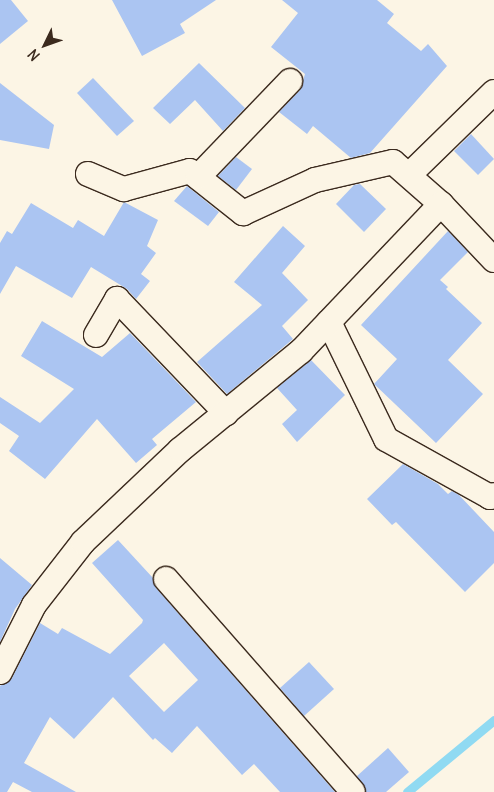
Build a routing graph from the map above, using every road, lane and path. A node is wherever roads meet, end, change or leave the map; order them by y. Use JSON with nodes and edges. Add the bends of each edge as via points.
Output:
{"nodes":[{"id":1,"x":290,"y":82,"type":"dead end"},
{"id":2,"x":494,"y":92,"type":"edge"},
{"id":3,"x":88,"y":174,"type":"dead end"},
{"id":4,"x":409,"y":175,"type":"junction"},
{"id":5,"x":198,"y":177,"type":"junction"},
{"id":6,"x":441,"y":204,"type":"junction"},
{"id":7,"x":494,"y":260,"type":"edge"},
{"id":8,"x":329,"y":322,"type":"junction"},
{"id":9,"x":96,"y":335,"type":"dead end"},
{"id":10,"x":226,"y":413,"type":"junction"},
{"id":11,"x":494,"y":494,"type":"edge"},
{"id":12,"x":166,"y":579,"type":"dead end"},
{"id":13,"x":0,"y":672,"type":"edge"},
{"id":14,"x":353,"y":792,"type":"edge"}],
"edges":[{"from":1,"to":5,"type":"street"},
{"from":2,"to":4,"type":"street"},
{"from":3,"to":5,"type":"street","via":[[124,189],[190,171]]},
{"from":4,"to":5,"type":"street","via":[[393,162],[315,180],[243,213]]},
{"from":4,"to":6,"type":"street"},
{"from":6,"to":7,"type":"street"},
{"from":6,"to":8,"type":"street"},
{"from":8,"to":10,"type":"street","via":[[301,351]]},
{"from":8,"to":11,"type":"street","via":[[386,439],[490,497]]},
{"from":9,"to":10,"type":"street","via":[[117,300]]},
{"from":10,"to":13,"type":"street","via":[[180,450],[83,542],[34,605]]},
{"from":12,"to":14,"type":"street"}]}
